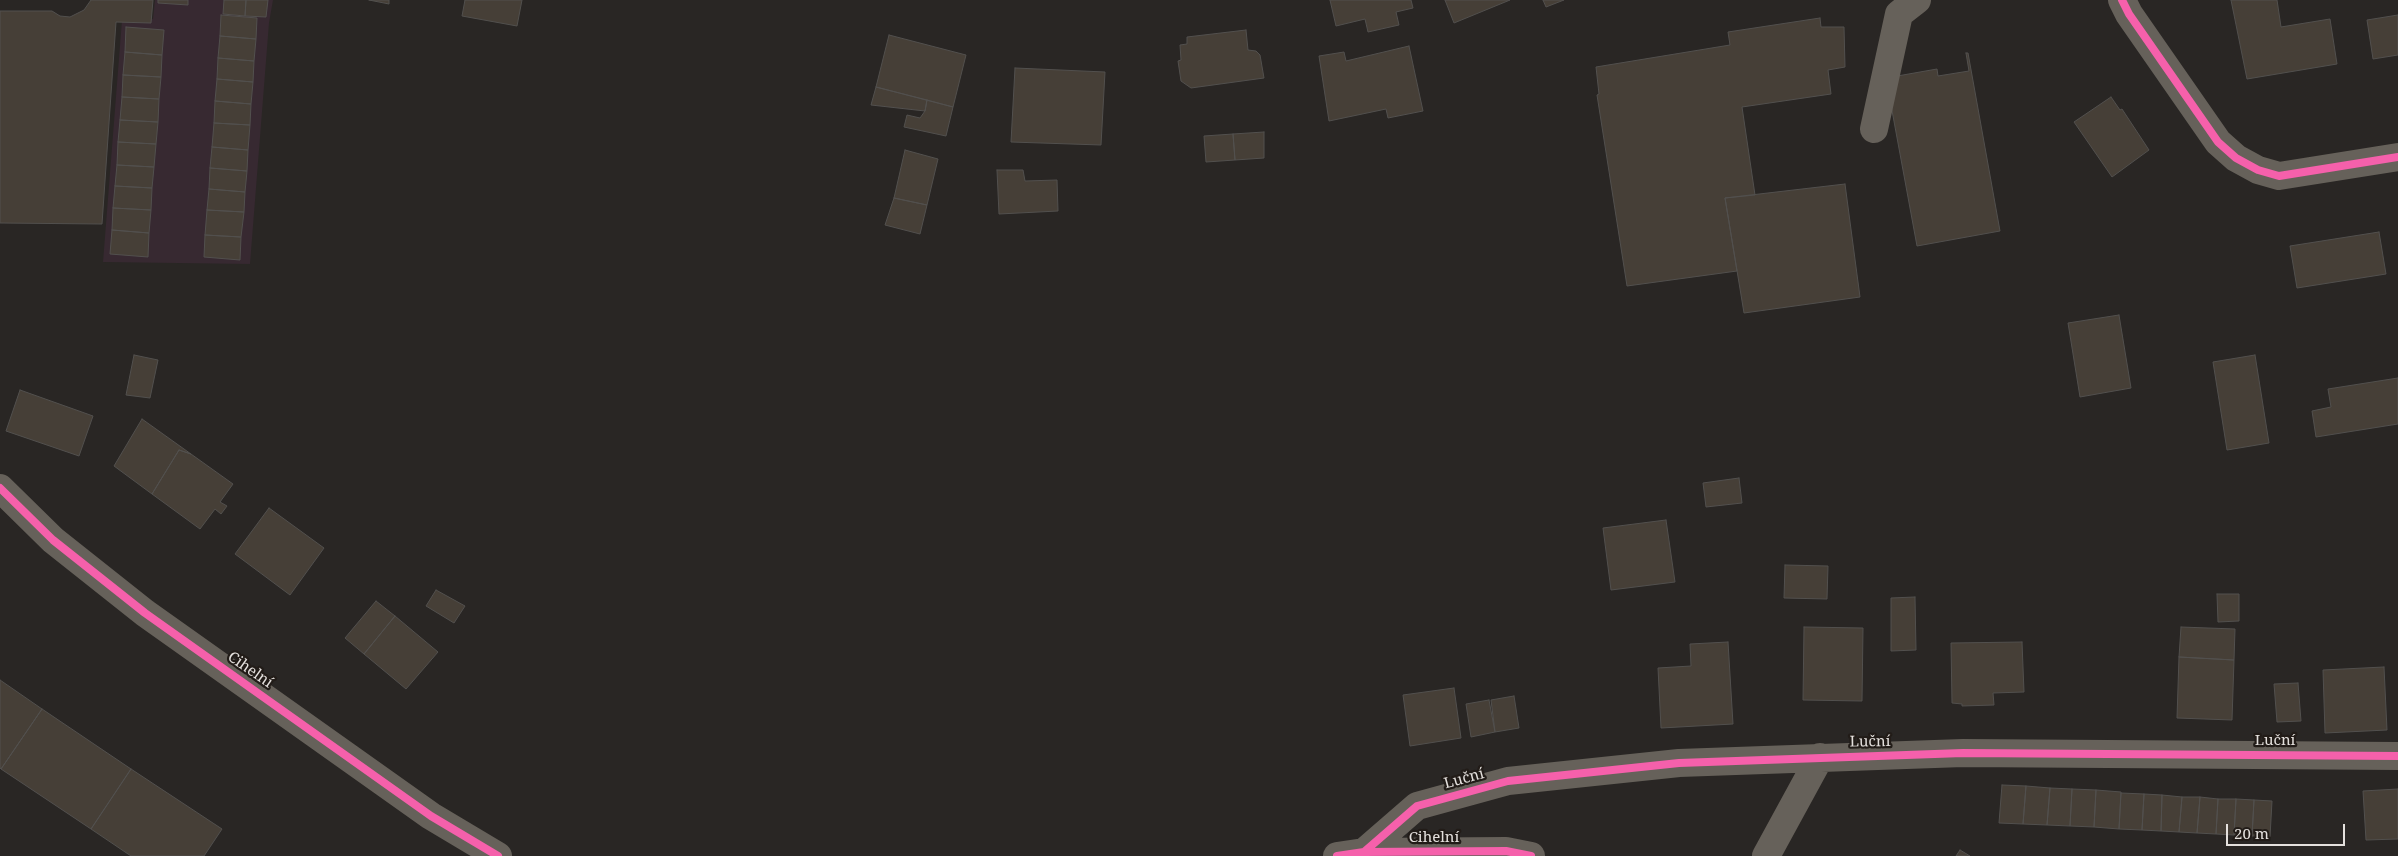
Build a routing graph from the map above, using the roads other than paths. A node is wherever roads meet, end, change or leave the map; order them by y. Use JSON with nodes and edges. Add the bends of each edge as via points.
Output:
{"nodes":[{"id":1,"x":1917,"y":0,"type":"edge"},
{"id":2,"x":2122,"y":0,"type":"edge"},
{"id":3,"x":1874,"y":129,"type":"dead end"},
{"id":4,"x":2398,"y":157,"type":"edge"},
{"id":5,"x":0,"y":488,"type":"edge"},
{"id":6,"x":2398,"y":756,"type":"edge"},
{"id":7,"x":1820,"y":757,"type":"junction"},
{"id":8,"x":1364,"y":852,"type":"junction"},
{"id":9,"x":498,"y":856,"type":"edge"},
{"id":10,"x":1337,"y":856,"type":"edge"},
{"id":11,"x":1531,"y":856,"type":"edge"},
{"id":12,"x":1766,"y":856,"type":"edge"}],
"edges":[{"from":1,"to":3,"type":"street","via":[[1899,14]]},
{"from":2,"to":4,"type":"street","via":[[2218,142],[2236,158],[2258,170],[2279,176]]},
{"from":5,"to":9,"type":"street","name":"Cihelní","via":[[53,540],[145,613],[431,816]]},
{"from":6,"to":7,"type":"street","name":"Luční","via":[[1963,753]]},
{"from":7,"to":8,"type":"street","name":"Luční","via":[[1679,764],[1508,781],[1417,806]]},
{"from":7,"to":12,"type":"street"},
{"from":8,"to":10,"type":"street","name":"Cihelní"},
{"from":8,"to":11,"type":"street","name":"Cihelní","via":[[1506,851]]}]}
